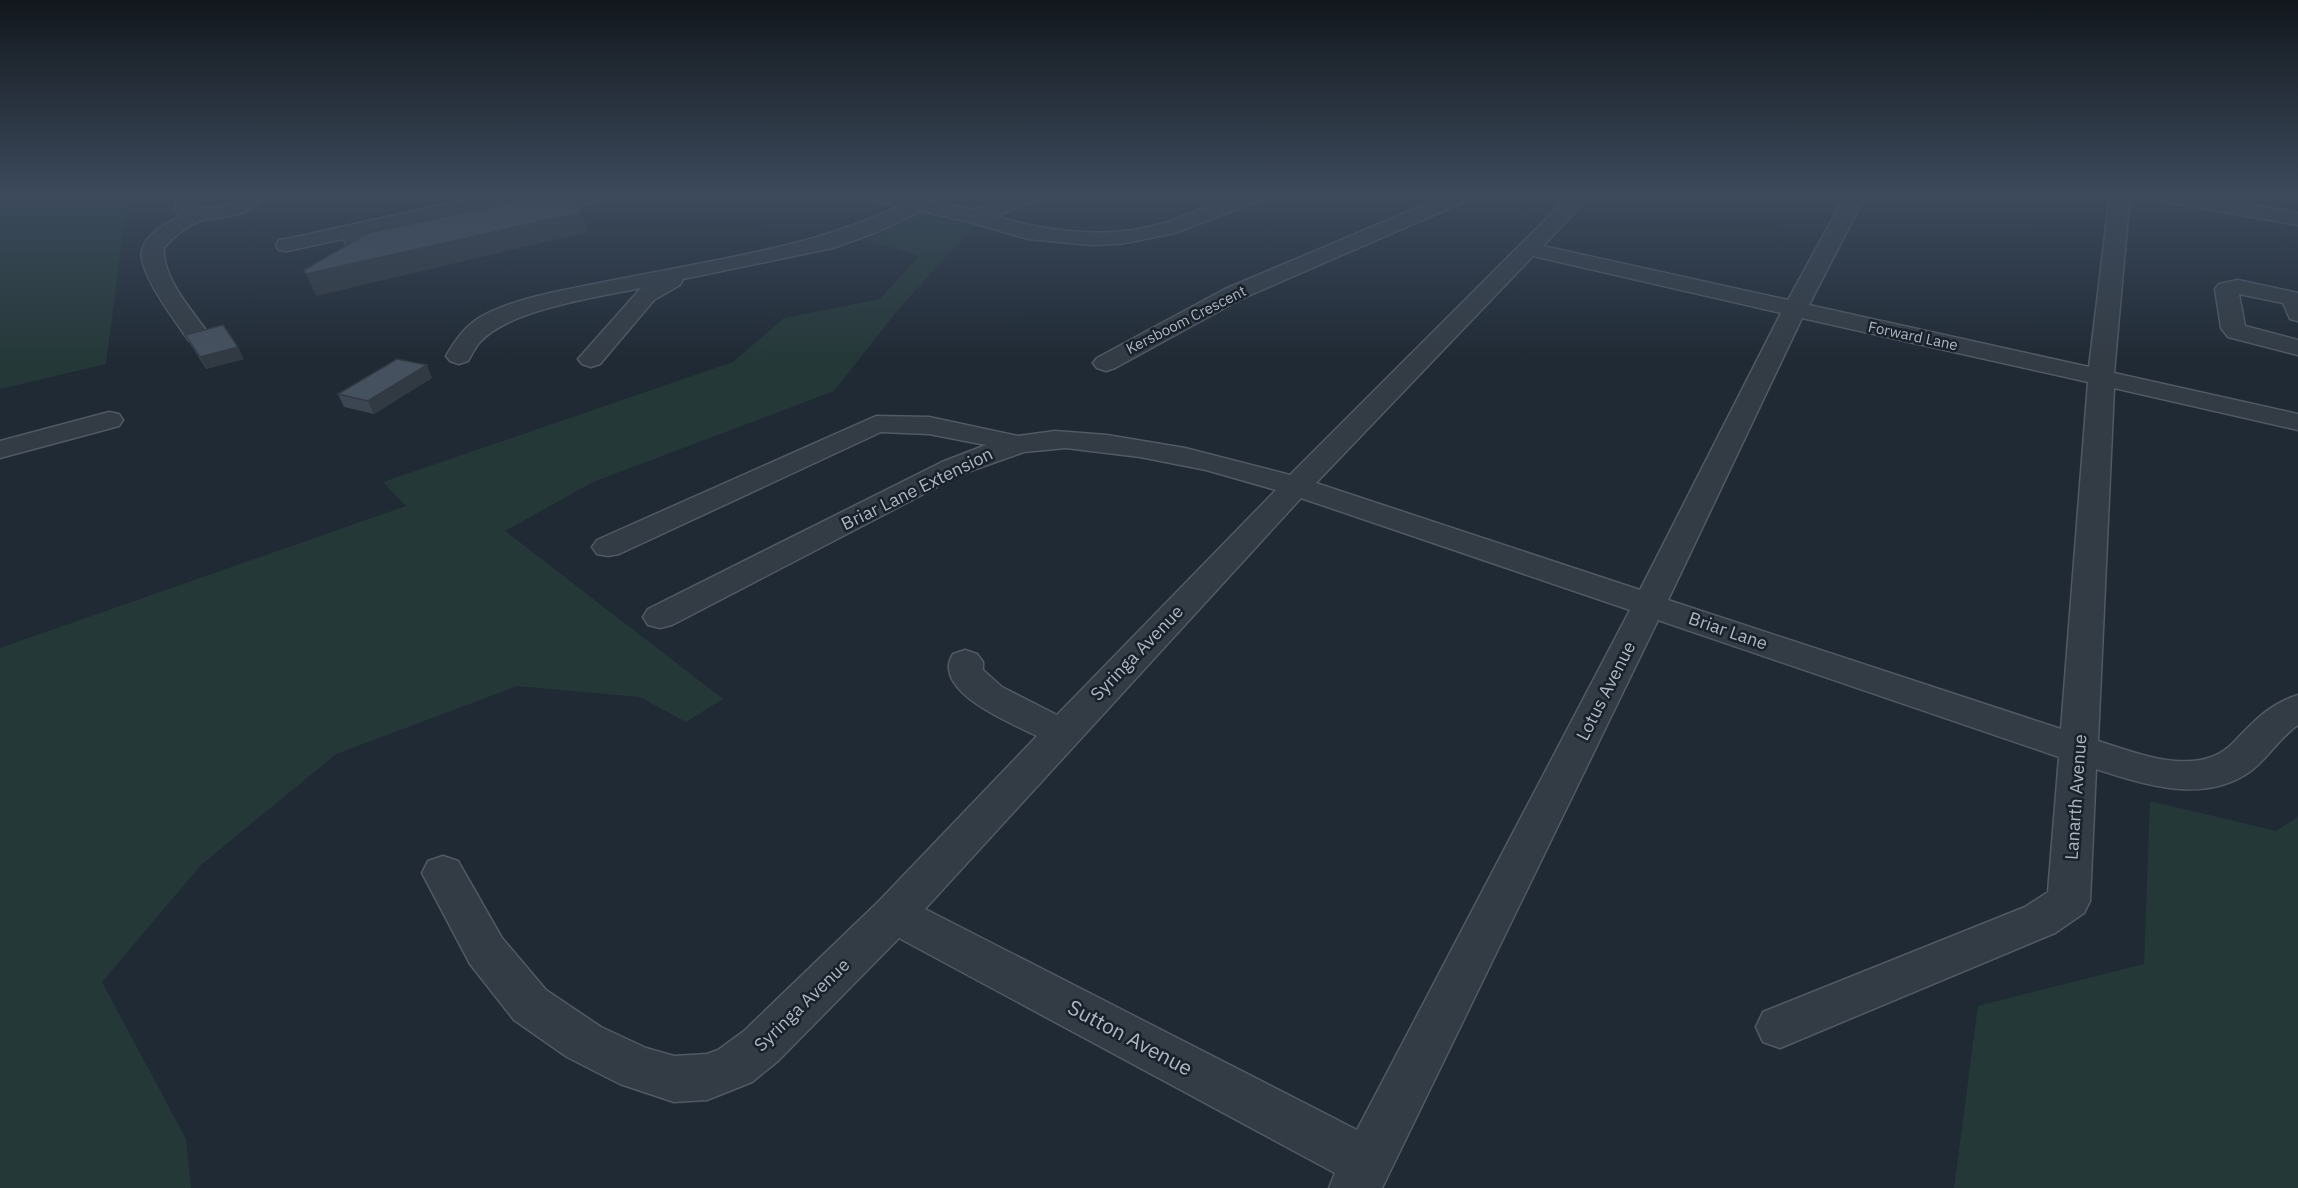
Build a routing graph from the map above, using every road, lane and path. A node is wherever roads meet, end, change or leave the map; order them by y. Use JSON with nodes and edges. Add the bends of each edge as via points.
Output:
{"nodes":[{"id":1,"x":153,"y":249,"type":"edge"},
{"id":2,"x":794,"y":249,"type":"edge"},
{"id":3,"x":1337,"y":249,"type":"edge"},
{"id":4,"x":1529,"y":249,"type":"edge"},
{"id":5,"x":1531,"y":249,"type":"edge"},
{"id":6,"x":1826,"y":249,"type":"edge"},
{"id":7,"x":2116,"y":249,"type":"edge"},
{"id":8,"x":689,"y":271,"type":"junction"},
{"id":9,"x":1794,"y":310,"type":"junction"},
{"id":10,"x":2298,"y":314,"type":"edge"},
{"id":11,"x":198,"y":336,"type":"edge"},
{"id":12,"x":2298,"y":348,"type":"edge"},
{"id":13,"x":459,"y":356,"type":"dead end"},
{"id":14,"x":591,"y":359,"type":"dead end"},
{"id":15,"x":1106,"y":363,"type":"dead end"},
{"id":16,"x":2101,"y":378,"type":"junction"},
{"id":17,"x":109,"y":420,"type":"dead end"},
{"id":18,"x":2298,"y":422,"type":"edge"},
{"id":19,"x":1016,"y":444,"type":"junction"},
{"id":20,"x":0,"y":450,"type":"edge"},
{"id":21,"x":1296,"y":486,"type":"junction"},
{"id":22,"x":608,"y":547,"type":"dead end"},
{"id":23,"x":1649,"y":605,"type":"junction"},
{"id":24,"x":660,"y":617,"type":"dead end"},
{"id":25,"x":965,"y":662,"type":"dead end"},
{"id":26,"x":2298,"y":708,"type":"edge"},
{"id":27,"x":1062,"y":733,"type":"junction"},
{"id":28,"x":2080,"y":750,"type":"junction"},
{"id":29,"x":444,"y":873,"type":"dead end"},
{"id":30,"x":894,"y":914,"type":"junction"},
{"id":31,"x":1780,"y":1027,"type":"dead end"},
{"id":32,"x":1361,"y":1175,"type":"edge"}],
"edges":[{"from":1,"to":11,"type":"street","via":[[156,270]]},
{"from":2,"to":8,"type":"street"},
{"from":3,"to":15,"type":"street","name":"Kersboom Crescent","via":[[1233,294]]},
{"from":4,"to":21,"type":"street","name":"Syringa Avenue"},
{"from":5,"to":9,"type":"street","name":"Forward Lane"},
{"from":6,"to":9,"type":"street","name":"Lotus Avenue"},
{"from":7,"to":16,"type":"street","name":"Lanarth Avenue"},
{"from":8,"to":13,"type":"street","via":[[510,312],[469,338]]},
{"from":8,"to":14,"type":"street","via":[[646,295]]},
{"from":9,"to":16,"type":"street","name":"Forward Lane"},
{"from":9,"to":23,"type":"street","name":"Lotus Avenue"},
{"from":10,"to":12,"type":"street","via":[[2296,302],[2290,298],[2238,287],[2227,289],[2237,332]]},
{"from":16,"to":18,"type":"street","name":"Forward Lane"},
{"from":16,"to":28,"type":"street","name":"Lanarth Avenue"},
{"from":17,"to":20,"type":"street"},
{"from":19,"to":21,"type":"street","name":"Briar Lane Extension","via":[[1091,441],[1148,449],[1217,463]]},
{"from":19,"to":22,"type":"street","via":[[949,429],[876,424]]},
{"from":19,"to":24,"type":"street","name":"Briar Lane Extension","via":[[952,468]]},
{"from":21,"to":23,"type":"street","name":"Briar Lane"},
{"from":21,"to":27,"type":"street","name":"Syringa Avenue"},
{"from":23,"to":28,"type":"street","name":"Briar Lane"},
{"from":23,"to":32,"type":"street","name":"Lotus Avenue"},
{"from":25,"to":27,"type":"street","via":[[966,674],[989,696]]},
{"from":26,"to":28,"type":"street","name":"Briar Lane","via":[[2263,732],[2237,761],[2217,773],[2187,776],[2161,772]]},
{"from":27,"to":30,"type":"street","name":"Syringa Avenue"},
{"from":28,"to":31,"type":"street","name":"Lanarth Avenue","via":[[2069,901],[2040,920]]},
{"from":29,"to":30,"type":"street","name":"Syringa Avenue","via":[[486,951],[530,1005],[584,1042],[637,1068],[674,1078],[707,1077],[735,1066],[761,1046]]},
{"from":30,"to":32,"type":"street","name":"Sutton Avenue"}]}
